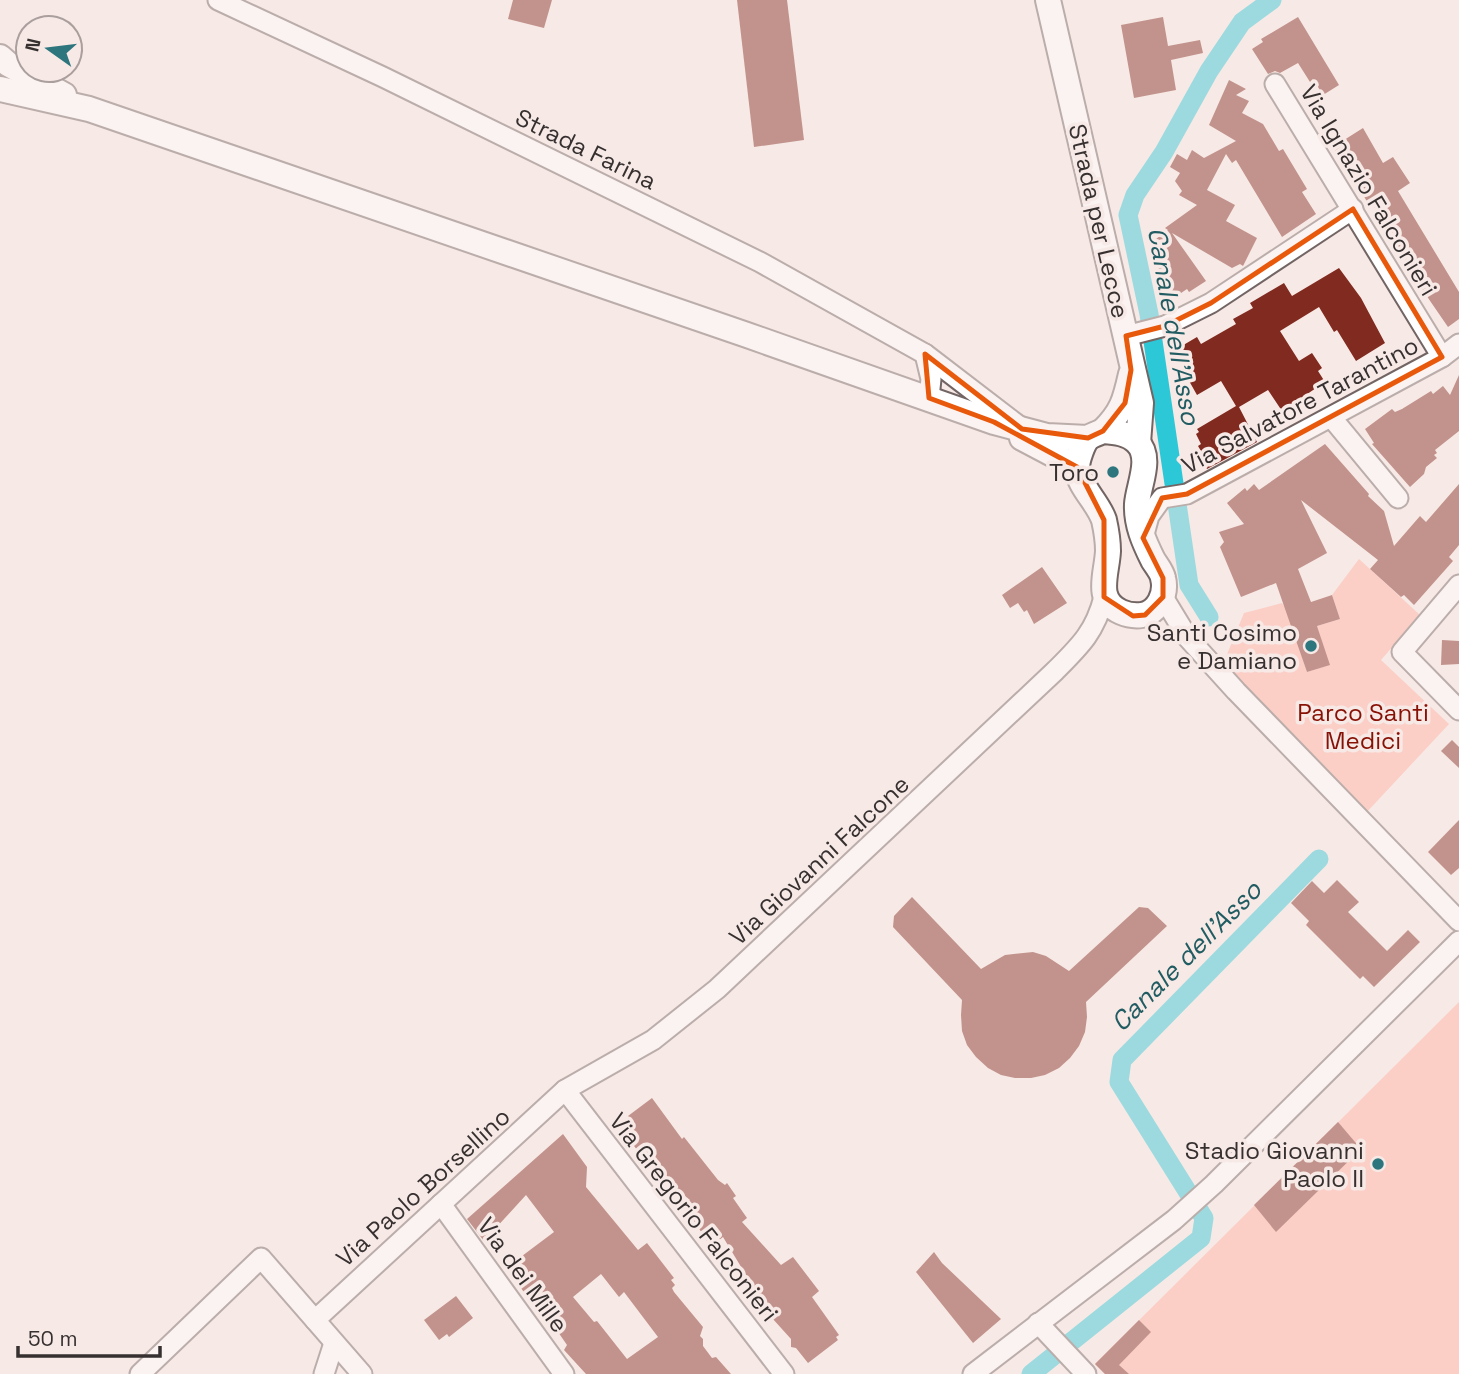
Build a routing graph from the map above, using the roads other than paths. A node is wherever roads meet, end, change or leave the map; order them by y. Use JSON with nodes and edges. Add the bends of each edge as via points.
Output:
{"nodes":[{"id":1,"x":218,"y":0,"type":"edge"},
{"id":2,"x":1048,"y":0,"type":"edge"},
{"id":3,"x":0,"y":57,"type":"edge"},
{"id":4,"x":1275,"y":84,"type":"dead end"},
{"id":5,"x":0,"y":89,"type":"edge"},
{"id":6,"x":89,"y":109,"type":"junction"},
{"id":7,"x":1353,"y":209,"type":"junction"},
{"id":8,"x":1133,"y":335,"type":"junction"},
{"id":9,"x":1459,"y":344,"type":"edge"},
{"id":10,"x":925,"y":354,"type":"junction"},
{"id":11,"x":1442,"y":357,"type":"junction"},
{"id":12,"x":1131,"y":370,"type":"junction"},
{"id":13,"x":929,"y":398,"type":"junction"},
{"id":14,"x":1331,"y":417,"type":"junction"},
{"id":15,"x":993,"y":422,"type":"junction"},
{"id":16,"x":1022,"y":429,"type":"junction"},
{"id":17,"x":1095,"y":435,"type":"junction"},
{"id":18,"x":1138,"y":443,"type":"junction"},
{"id":19,"x":1077,"y":467,"type":"junction"},
{"id":20,"x":1398,"y":498,"type":"dead end"},
{"id":21,"x":1143,"y":538,"type":"junction"},
{"id":22,"x":1459,"y":585,"type":"edge"},
{"id":23,"x":1104,"y":597,"type":"junction"},
{"id":24,"x":1163,"y":597,"type":"junction"},
{"id":25,"x":1139,"y":615,"type":"junction"},
{"id":26,"x":1188,"y":638,"type":"junction"},
{"id":27,"x":1087,"y":639,"type":"junction"},
{"id":28,"x":1459,"y":710,"type":"edge"},
{"id":29,"x":1459,"y":921,"type":"edge"},
{"id":30,"x":1459,"y":941,"type":"edge"},
{"id":31,"x":565,"y":1090,"type":"junction"},
{"id":32,"x":441,"y":1204,"type":"junction"},
{"id":33,"x":314,"y":1320,"type":"junction"},
{"id":34,"x":1043,"y":1329,"type":"junction"},
{"id":35,"x":334,"y":1343,"type":"junction"},
{"id":36,"x":140,"y":1374,"type":"edge"},
{"id":37,"x":324,"y":1374,"type":"edge"},
{"id":38,"x":362,"y":1374,"type":"edge"},
{"id":39,"x":564,"y":1374,"type":"edge"},
{"id":40,"x":785,"y":1374,"type":"edge"},
{"id":41,"x":973,"y":1374,"type":"edge"},
{"id":42,"x":1086,"y":1374,"type":"edge"}],
"edges":[{"from":1,"to":10,"type":"street","name":"Strada Farina","via":[[760,262]]},
{"from":2,"to":8,"type":"main road","name":"Strada per Lecce"},
{"from":3,"to":6,"type":"main road"},
{"from":4,"to":7,"type":"street","name":"Via Ignazio Falconieri"},
{"from":5,"to":6,"type":"main road"},
{"from":6,"to":13,"type":"main road"},
{"from":7,"to":8,"type":"street","via":[[1212,303],[1165,326]]},
{"from":7,"to":11,"type":"street","name":"Via Ignazio Falconieri"},
{"from":8,"to":12,"type":"main road","name":"Strada per Lecce"},
{"from":9,"to":11,"type":"street","name":"Via Salvatore Tarantino"},
{"from":10,"to":13,"type":"street","via":[[931,379]]},
{"from":10,"to":16,"type":"street","name":"Strada Farina"},
{"from":11,"to":14,"type":"street","name":"Via Salvatore Tarantino"},
{"from":12,"to":17,"type":"main road","via":[[1125,403],[1115,419]]},
{"from":12,"to":18,"type":"main road","name":"Strada per Lecce","via":[[1141,403]]},
{"from":13,"to":15,"type":"main road"},
{"from":14,"to":20,"type":"street"},
{"from":14,"to":21,"type":"street","name":"Via Salvatore Tarantino","via":[[1187,495],[1162,498],[1149,516]]},
{"from":15,"to":16,"type":"main road"},
{"from":15,"to":19,"type":"main road"},
{"from":16,"to":17,"type":"main road","via":[[1047,436]]},
{"from":17,"to":18,"type":"main road","via":[[1121,432]]},
{"from":17,"to":19,"type":"main road","via":[[1082,450]]},
{"from":18,"to":21,"type":"main road","name":"Strada per Lecce","via":[[1144,458],[1137,503]]},
{"from":19,"to":23,"type":"main road","via":[[1104,520],[1108,550]]},
{"from":21,"to":24,"type":"main road","name":"Strada per Lecce","via":[[1163,578]]},
{"from":22,"to":28,"type":"street","via":[[1402,652]]},
{"from":23,"to":25,"type":"main road","via":[[1113,607]]},
{"from":23,"to":27,"type":"street","name":"Via Giovanni Falcone"},
{"from":24,"to":25,"type":"main road","via":[[1157,607]]},
{"from":24,"to":26,"type":"street"},
{"from":25,"to":26,"type":"street","via":[[1167,624]]},
{"from":25,"to":27,"type":"street","name":"Via Giovanni Falcone"},
{"from":26,"to":29,"type":"street"},
{"from":27,"to":31,"type":"street","name":"Via Giovanni Falcone","via":[[717,989],[653,1040]]},
{"from":30,"to":34,"type":"street","via":[[1214,1184]]},
{"from":31,"to":32,"type":"street","name":"Via Paolo Borsellino"},
{"from":31,"to":40,"type":"street","name":"Via Gregorio Falconieri"},
{"from":32,"to":33,"type":"street","name":"Via Paolo Borsellino"},
{"from":32,"to":39,"type":"street","name":"Via dei Mille"},
{"from":33,"to":35,"type":"street"},
{"from":33,"to":36,"type":"street","via":[[261,1258]]},
{"from":34,"to":41,"type":"street"},
{"from":34,"to":42,"type":"street"},
{"from":35,"to":37,"type":"street"},
{"from":35,"to":38,"type":"street"}]}
